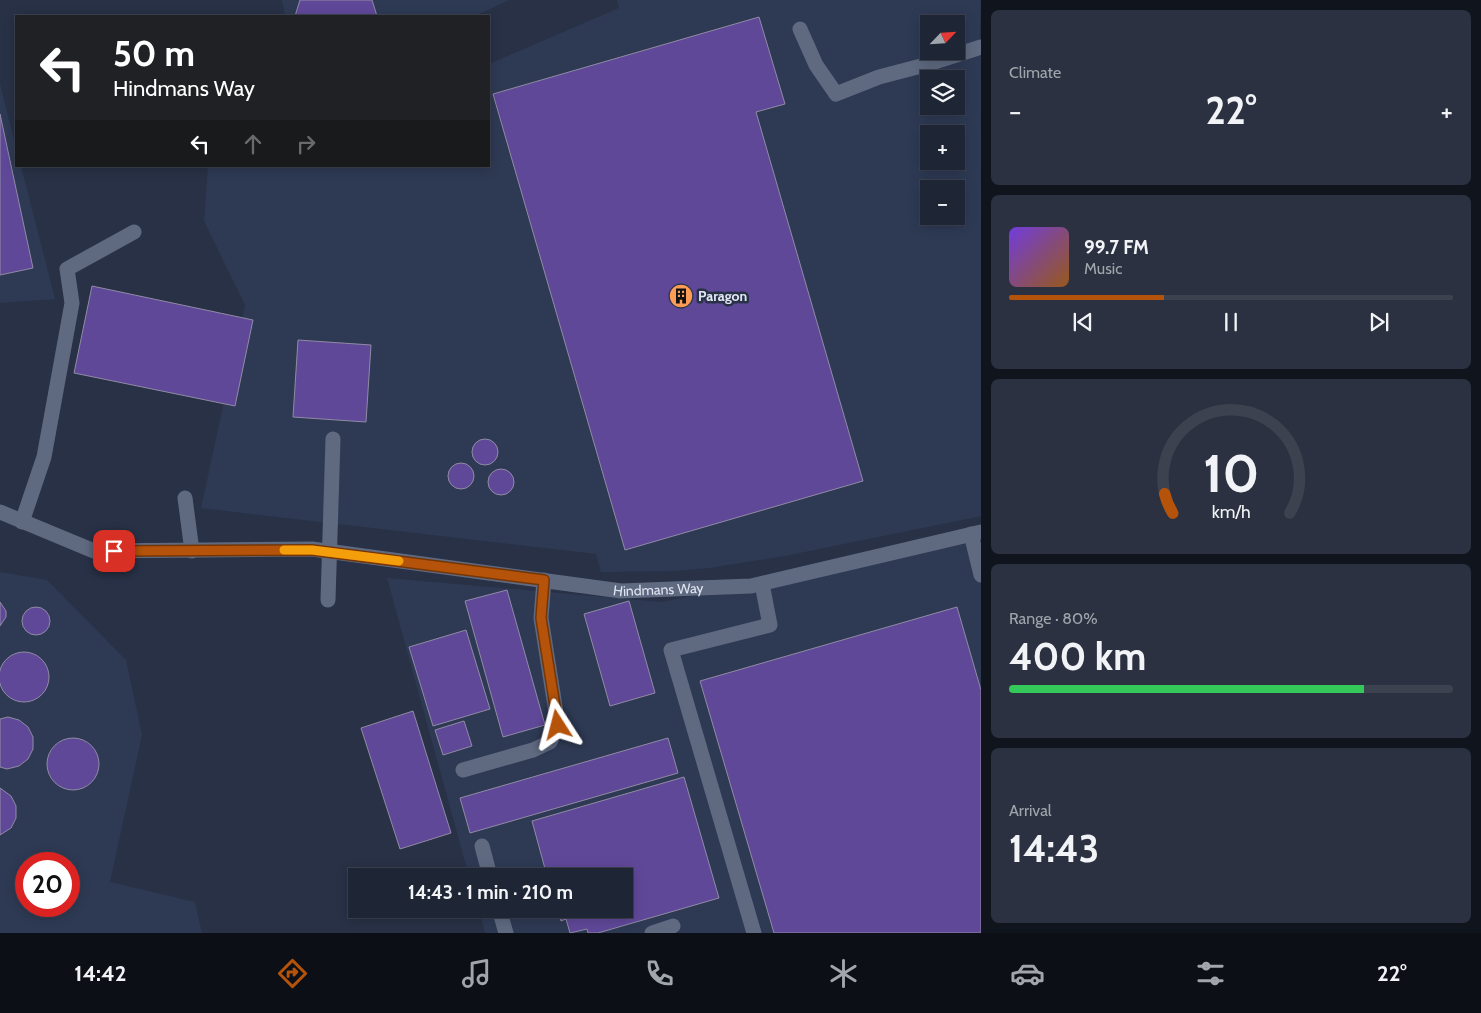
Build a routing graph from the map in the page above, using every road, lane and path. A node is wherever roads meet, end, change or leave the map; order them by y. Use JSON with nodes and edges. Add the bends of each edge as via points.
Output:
{"nodes":[{"id":1,"x":800,"y":29,"type":"dead end"},
{"id":2,"x":981,"y":47,"type":"edge"},
{"id":3,"x":134,"y":232,"type":"dead end"},
{"id":4,"x":333,"y":439,"type":"dead end"},
{"id":5,"x":184,"y":498,"type":"dead end"},
{"id":6,"x":0,"y":512,"type":"edge"},
{"id":7,"x":22,"y":522,"type":"junction"},
{"id":8,"x":976,"y":533,"type":"edge"},
{"id":9,"x":192,"y":550,"type":"junction"},
{"id":10,"x":330,"y":552,"type":"junction"},
{"id":11,"x":981,"y":575,"type":"edge"},
{"id":12,"x":544,"y":580,"type":"junction"},
{"id":13,"x":762,"y":584,"type":"junction"},
{"id":14,"x":328,"y":600,"type":"dead end"},
{"id":15,"x":463,"y":770,"type":"dead end"},
{"id":16,"x":482,"y":846,"type":"dead end"},
{"id":17,"x":488,"y":868,"type":"edge"},
{"id":18,"x":502,"y":918,"type":"edge"},
{"id":19,"x":673,"y":926,"type":"dead end"},
{"id":20,"x":506,"y":933,"type":"edge"},
{"id":21,"x":652,"y":933,"type":"edge"},
{"id":22,"x":754,"y":933,"type":"edge"}],
"edges":[{"from":1,"to":2,"type":"street","via":[[816,65],[836,94],[879,76]]},
{"from":3,"to":7,"type":"street","via":[[67,269],[72,303],[44,457]]},
{"from":4,"to":10,"type":"street"},
{"from":5,"to":9,"type":"street"},
{"from":6,"to":7,"type":"street","name":"Hindmans Way"},
{"from":7,"to":9,"type":"street","name":"Hindmans Way","via":[[94,552]]},
{"from":8,"to":11,"type":"street"},
{"from":8,"to":13,"type":"street","name":"Hindmans Way"},
{"from":9,"to":10,"type":"street","name":"Hindmans Way"},
{"from":10,"to":12,"type":"street","name":"Hindmans Way"},
{"from":10,"to":14,"type":"street"},
{"from":12,"to":13,"type":"street","name":"Hindmans Way","via":[[621,591]]},
{"from":12,"to":15,"type":"street","via":[[541,618],[558,725],[550,742],[542,746]]},
{"from":13,"to":22,"type":"street","via":[[770,625],[671,650]]},
{"from":16,"to":17,"type":"street"},
{"from":18,"to":20,"type":"street"},
{"from":19,"to":21,"type":"street"}]}
